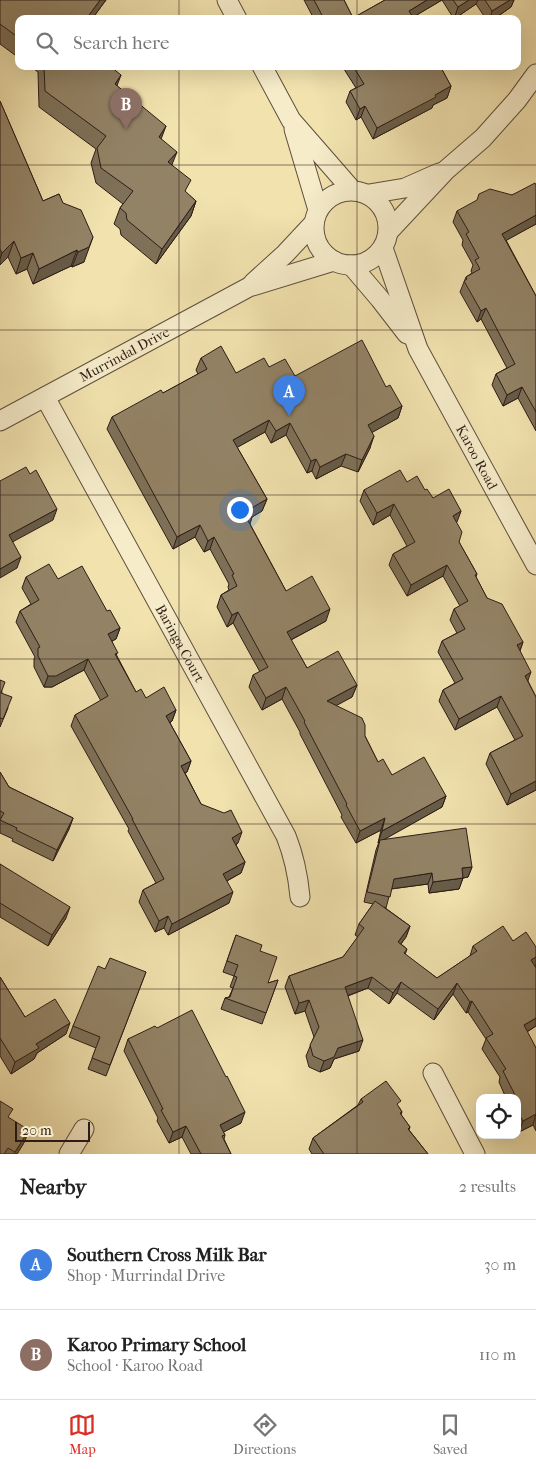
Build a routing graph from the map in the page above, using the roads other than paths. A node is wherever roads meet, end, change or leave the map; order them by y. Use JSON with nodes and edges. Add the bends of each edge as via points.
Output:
{"nodes":[{"id":1,"x":227,"y":0,"type":"edge"},
{"id":2,"x":235,"y":15,"type":"edge"},
{"id":3,"x":264,"y":70,"type":"edge"},
{"id":4,"x":536,"y":74,"type":"edge"},
{"id":5,"x":291,"y":120,"type":"junction"},
{"id":6,"x":446,"y":170,"type":"junction"},
{"id":7,"x":360,"y":192,"type":"junction"},
{"id":8,"x":316,"y":216,"type":"junction"},
{"id":9,"x":386,"y":239,"type":"junction"},
{"id":10,"x":343,"y":263,"type":"junction"},
{"id":11,"x":249,"y":287,"type":"junction"},
{"id":12,"x":418,"y":349,"type":"junction"},
{"id":13,"x":45,"y":397,"type":"junction"},
{"id":14,"x":0,"y":421,"type":"edge"},
{"id":15,"x":536,"y":565,"type":"edge"},
{"id":16,"x":300,"y":897,"type":"dead end"},
{"id":17,"x":433,"y":1073,"type":"dead end"},
{"id":18,"x":84,"y":1129,"type":"dead end"},
{"id":19,"x":69,"y":1154,"type":"edge"},
{"id":20,"x":475,"y":1154,"type":"edge"}],
"edges":[{"from":1,"to":2,"type":"street"},
{"from":3,"to":5,"type":"street"},
{"from":4,"to":6,"type":"street","via":[[482,138]]},
{"from":5,"to":7,"type":"street"},
{"from":5,"to":8,"type":"street"},
{"from":6,"to":7,"type":"street","via":[[406,188]]},
{"from":6,"to":9,"type":"street"},
{"from":7,"to":8,"type":"street","via":[[332,195]]},
{"from":7,"to":9,"type":"street","via":[[378,201],[384,210],[388,220]]},
{"from":8,"to":10,"type":"street","via":[[314,234],[318,246],[325,255]]},
{"from":8,"to":11,"type":"street","name":"Murrindal Drive","via":[[290,249]]},
{"from":9,"to":10,"type":"street","via":[[375,257],[364,264]]},
{"from":9,"to":12,"type":"street","name":"Karoo Road"},
{"from":10,"to":11,"type":"street","name":"Murrindal Drive"},
{"from":10,"to":12,"type":"street","name":"Karoo Road","via":[[380,299]]},
{"from":11,"to":13,"type":"street","name":"Murrindal Drive"},
{"from":12,"to":15,"type":"street","name":"Karoo Road"},
{"from":13,"to":14,"type":"street","name":"Murrindal Drive"},
{"from":13,"to":16,"type":"street","name":"Baringa Court","via":[[286,836],[293,853]]},
{"from":17,"to":20,"type":"street"},
{"from":18,"to":19,"type":"street"}]}
